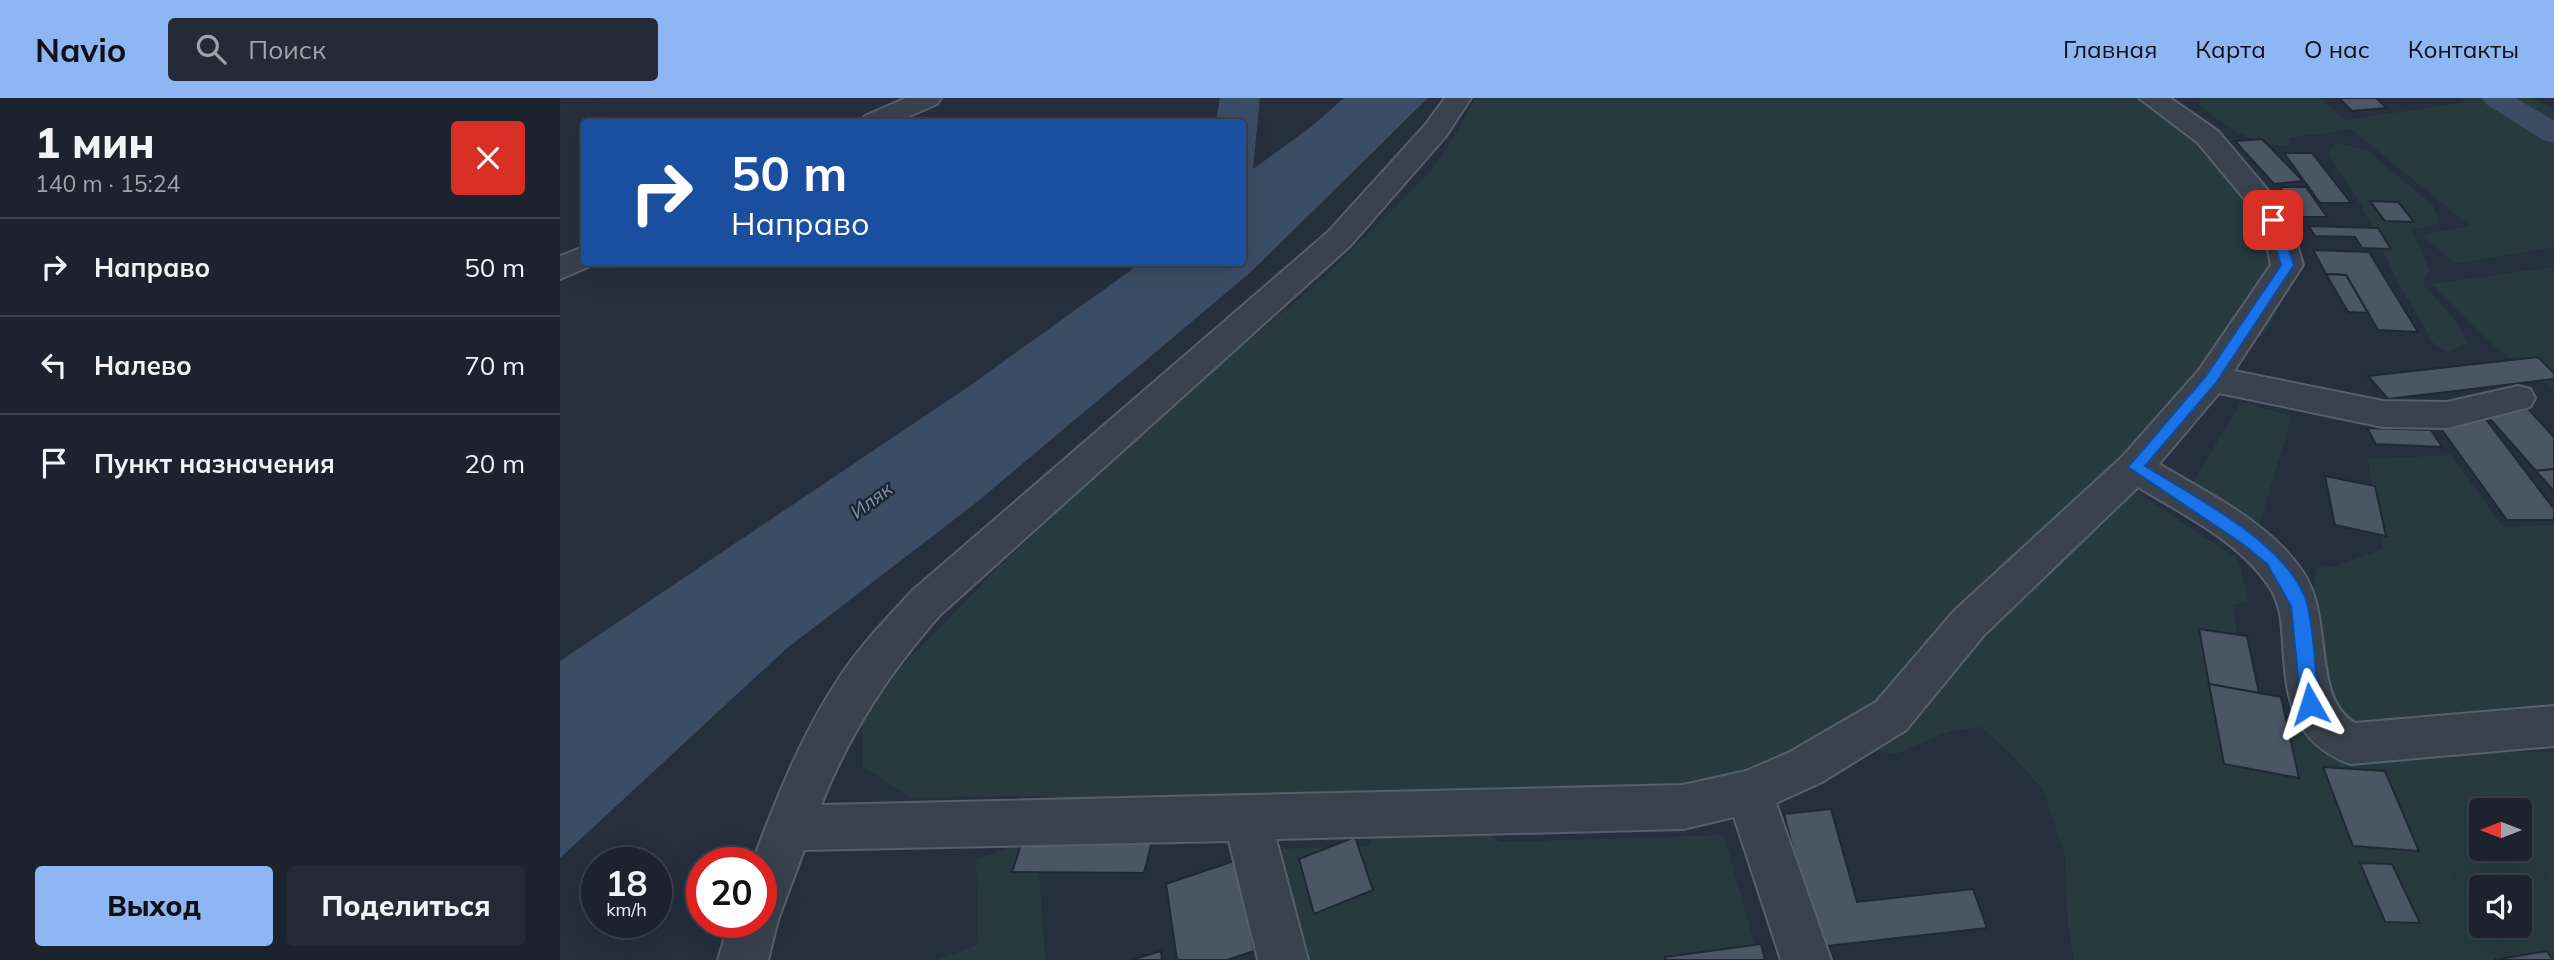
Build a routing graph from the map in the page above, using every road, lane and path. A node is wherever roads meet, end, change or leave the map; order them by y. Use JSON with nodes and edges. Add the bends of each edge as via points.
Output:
{"nodes":[{"id":1,"x":928,"y":98,"type":"edge"},
{"id":2,"x":1458,"y":98,"type":"edge"},
{"id":3,"x":2152,"y":98,"type":"edge"},
{"id":4,"x":882,"y":119,"type":"edge"},
{"id":5,"x":581,"y":258,"type":"edge"},
{"id":6,"x":560,"y":269,"type":"edge"},
{"id":7,"x":2211,"y":379,"type":"junction"},
{"id":8,"x":2518,"y":398,"type":"dead end"},
{"id":9,"x":2135,"y":467,"type":"junction"},
{"id":10,"x":2554,"y":726,"type":"edge"},
{"id":11,"x":1749,"y":792,"type":"junction"},
{"id":12,"x":1247,"y":818,"type":"junction"},
{"id":13,"x":788,"y":828,"type":"junction"},
{"id":14,"x":777,"y":859,"type":"edge"},
{"id":15,"x":749,"y":938,"type":"edge"},
{"id":16,"x":743,"y":960,"type":"edge"},
{"id":17,"x":1283,"y":960,"type":"edge"},
{"id":18,"x":1806,"y":960,"type":"edge"}],
"edges":[{"from":1,"to":4,"type":"lane"},
{"from":2,"to":13,"type":"lane","via":[[1436,130],[1339,239],[926,603],[873,665],[828,736]]},
{"from":3,"to":7,"type":"lane","via":[[2208,137],[2266,206],[2287,265]]},
{"from":5,"to":6,"type":"lane"},
{"from":7,"to":8,"type":"lane","via":[[2382,414],[2447,415]]},
{"from":7,"to":9,"type":"lane"},
{"from":9,"to":10,"type":"lane","via":[[2273,559],[2299,606],[2310,704],[2334,737],[2350,744]]},
{"from":9,"to":11,"type":"lane","via":[[1969,623],[1891,716],[1807,767]]},
{"from":11,"to":12,"type":"lane","via":[[1683,807]]},
{"from":11,"to":18,"type":"lane"},
{"from":12,"to":13,"type":"lane"},
{"from":12,"to":17,"type":"lane"},
{"from":13,"to":14,"type":"lane"},
{"from":15,"to":16,"type":"lane"}]}
